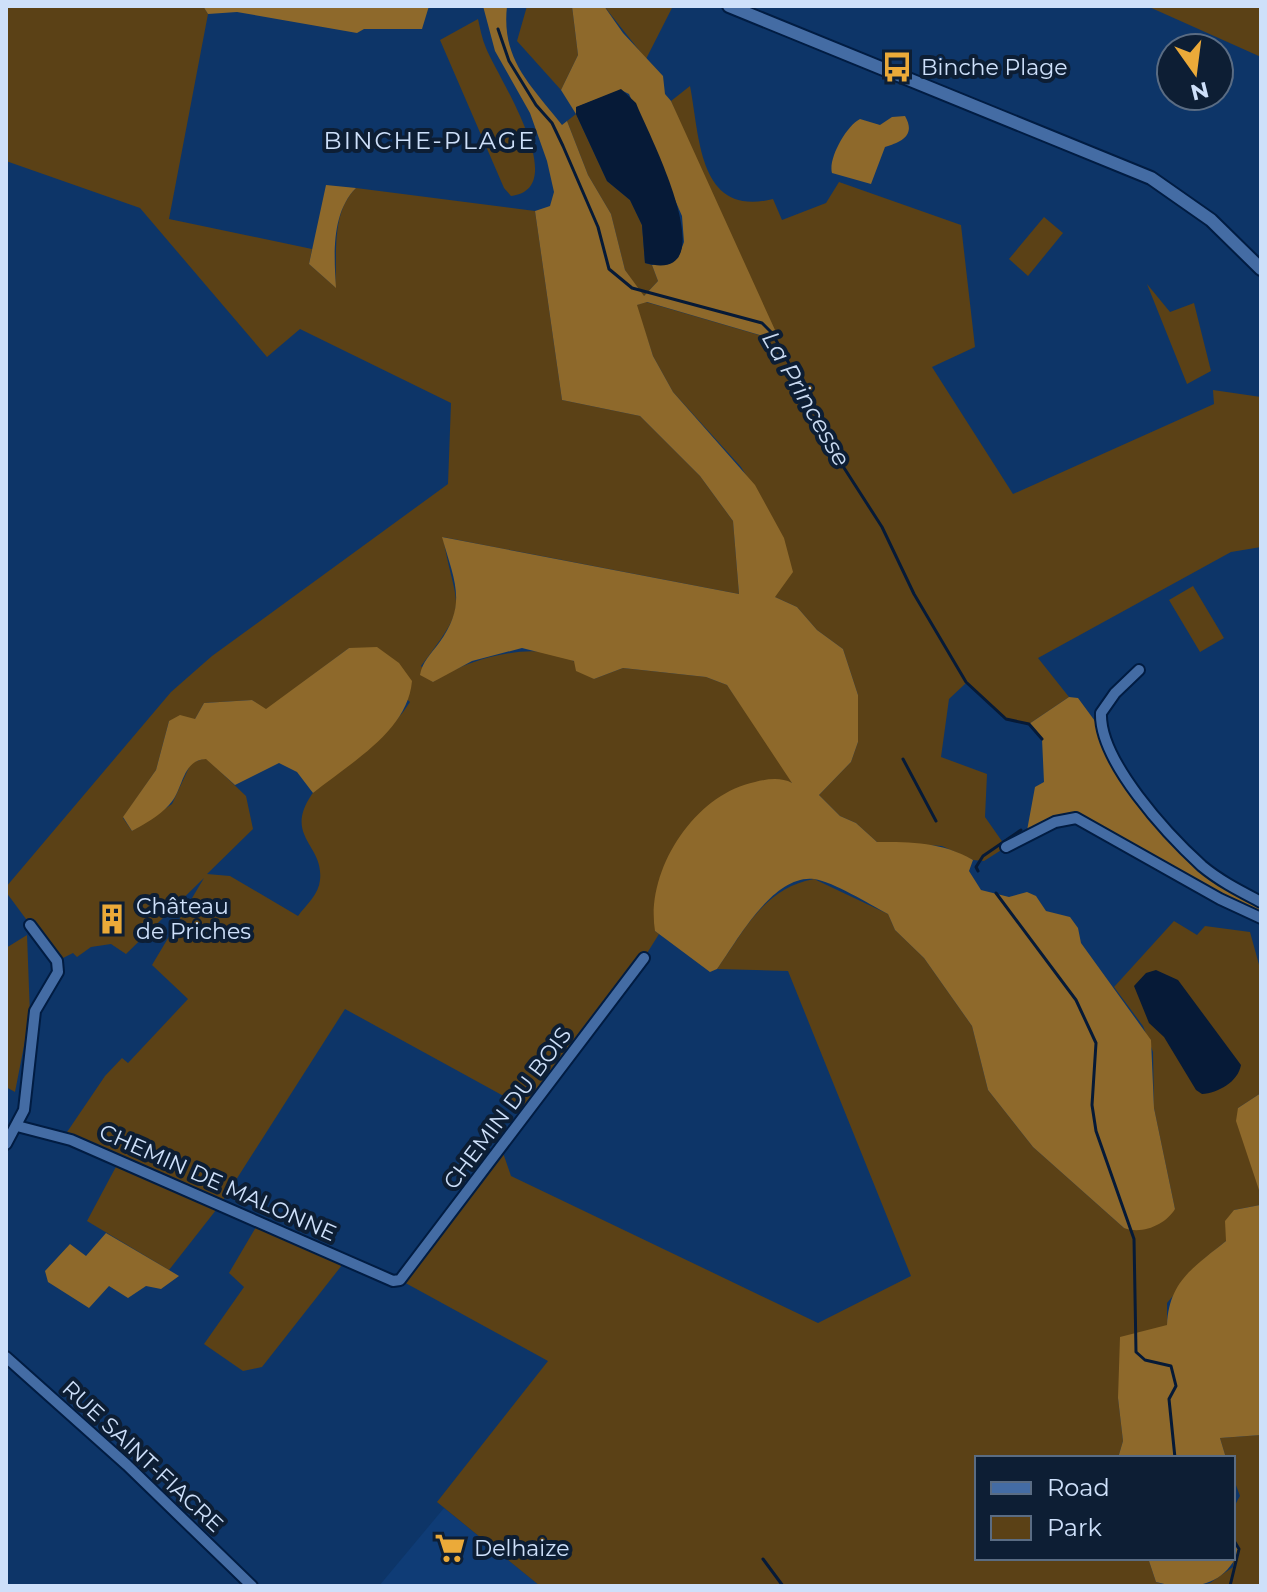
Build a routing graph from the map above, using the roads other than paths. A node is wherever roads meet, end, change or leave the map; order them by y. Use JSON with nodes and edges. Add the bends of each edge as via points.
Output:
{"nodes":[{"id":1,"x":729,"y":6,"type":"edge"},
{"id":2,"x":1261,"y":269,"type":"edge"},
{"id":3,"x":1139,"y":670,"type":"dead end"},
{"id":4,"x":1006,"y":847,"type":"dead end"},
{"id":5,"x":1261,"y":902,"type":"edge"},
{"id":6,"x":1261,"y":918,"type":"edge"},
{"id":7,"x":30,"y":925,"type":"dead end"},
{"id":8,"x":644,"y":958,"type":"dead end"},
{"id":9,"x":17,"y":1126,"type":"junction"},
{"id":10,"x":6,"y":1144,"type":"edge"},
{"id":11,"x":400,"y":1280,"type":"joint"},
{"id":12,"x":6,"y":1357,"type":"edge"},
{"id":13,"x":252,"y":1586,"type":"edge"}],
"edges":[{"from":1,"to":2,"type":"street","via":[[1151,178],[1211,220]]},
{"from":3,"to":5,"type":"street","via":[[1101,713],[1108,743],[1155,816],[1203,867]]},
{"from":4,"to":6,"type":"street","via":[[1055,822],[1076,818]]},
{"from":7,"to":9,"type":"street","via":[[57,961],[58,972],[35,1011],[24,1110]]},
{"from":8,"to":11,"type":"street","name":"CHEMIN DU BOIS"},
{"from":9,"to":10,"type":"street"},
{"from":9,"to":11,"type":"street","name":"CHEMIN DE MALONNE","via":[[71,1140]]},
{"from":12,"to":13,"type":"street","name":"RUE SAINT-FIACRE"}]}
